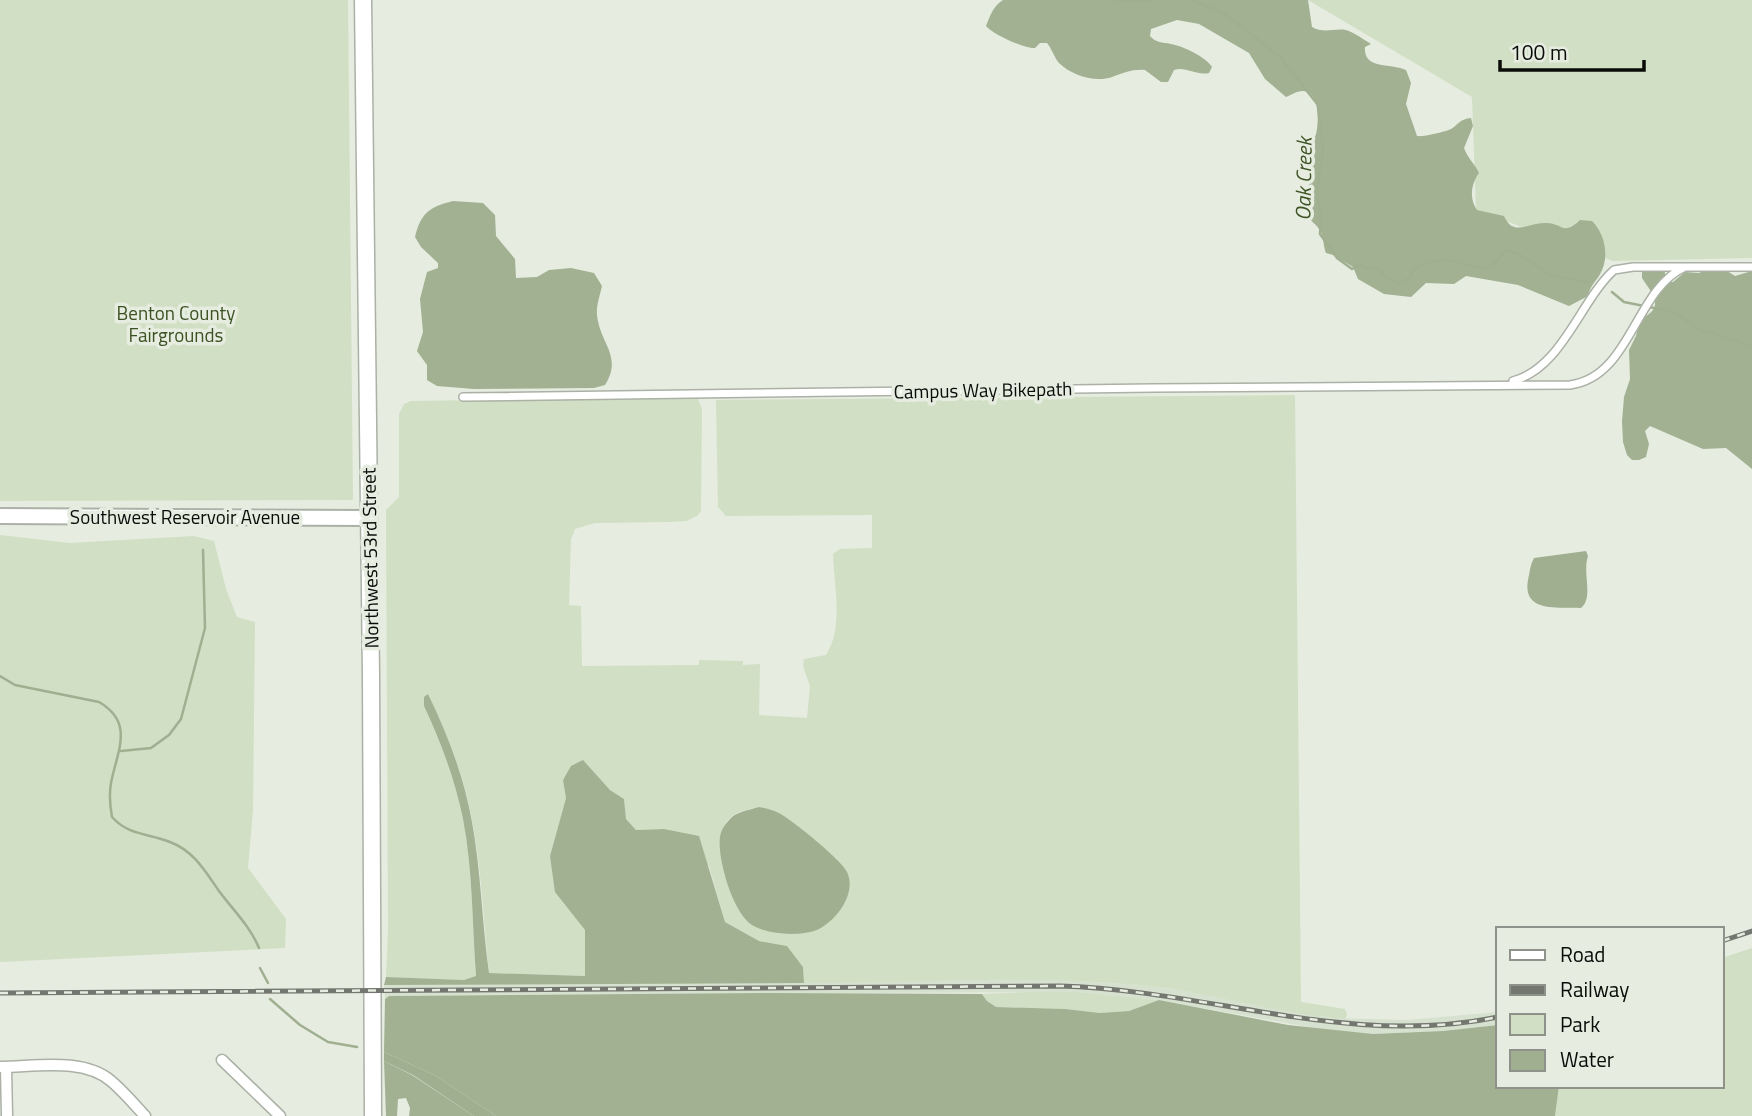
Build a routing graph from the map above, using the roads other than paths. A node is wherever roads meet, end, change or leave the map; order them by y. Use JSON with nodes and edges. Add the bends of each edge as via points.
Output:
{"nodes":[{"id":1,"x":363,"y":0,"type":"edge"},
{"id":2,"x":1685,"y":267,"type":"junction"},
{"id":3,"x":1752,"y":267,"type":"edge"},
{"id":4,"x":1502,"y":384,"type":"junction"},
{"id":5,"x":463,"y":397,"type":"dead end"},
{"id":6,"x":0,"y":516,"type":"edge"},
{"id":7,"x":369,"y":518,"type":"junction"},
{"id":8,"x":222,"y":1060,"type":"dead end"},
{"id":9,"x":3,"y":1067,"type":"edge"},
{"id":10,"x":6,"y":1116,"type":"edge"},
{"id":11,"x":145,"y":1116,"type":"edge"},
{"id":12,"x":281,"y":1116,"type":"edge"},
{"id":13,"x":373,"y":1116,"type":"edge"}],
"edges":[{"from":1,"to":7,"type":"main road","name":"Northwest 53rd Street"},
{"from":2,"to":3,"type":"street","name":"Campus Way Bikepath"},
{"from":2,"to":4,"type":"street","name":"Campus Way Bikepath","via":[[1614,270],[1547,359],[1526,376]]},
{"from":2,"to":4,"type":"street","name":"Campus Way Bikepath","via":[[1655,295],[1610,363],[1592,380],[1570,385]]},
{"from":4,"to":5,"type":"street","name":"Campus Way Bikepath"},
{"from":6,"to":7,"type":"main road","name":"Southwest Reservoir Avenue"},
{"from":7,"to":13,"type":"main road","name":"Northwest 53rd Street"},
{"from":8,"to":12,"type":"street"},
{"from":9,"to":10,"type":"street"},
{"from":9,"to":11,"type":"street","via":[[88,1069],[110,1080]]}]}
